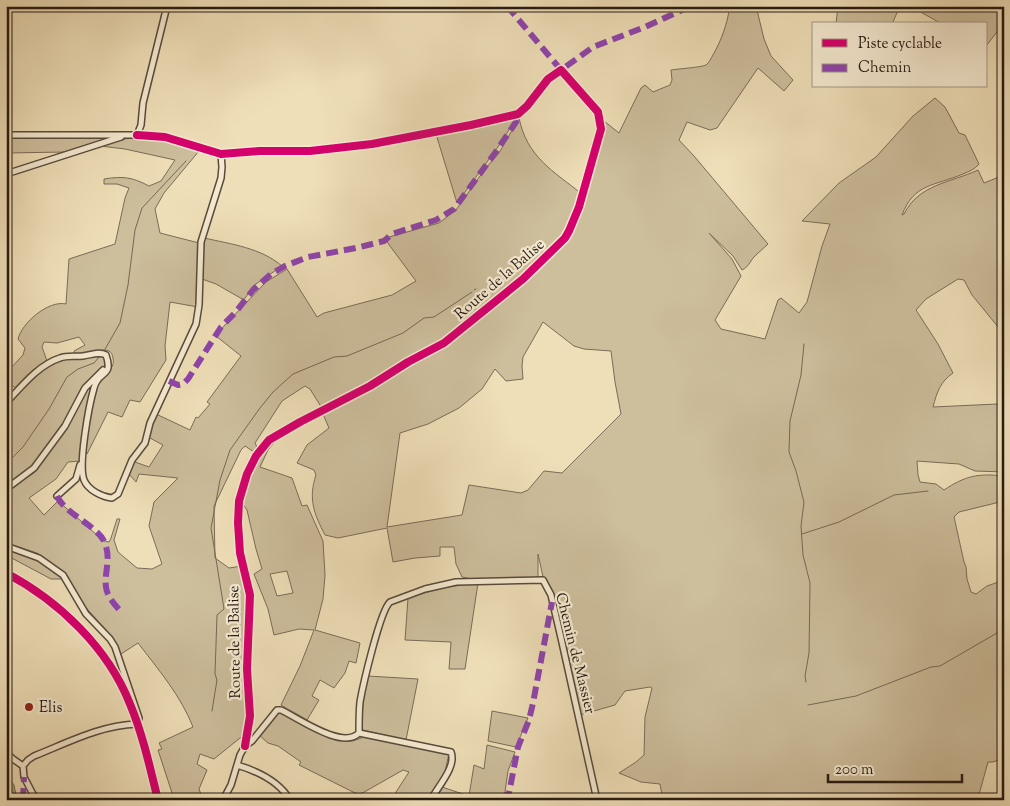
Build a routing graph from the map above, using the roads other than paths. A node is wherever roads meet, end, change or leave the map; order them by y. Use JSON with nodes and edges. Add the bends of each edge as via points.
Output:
{"nodes":[{"id":1,"x":167,"y":6,"type":"edge"},
{"id":2,"x":6,"y":135,"type":"edge"},
{"id":3,"x":127,"y":135,"type":"junction"},
{"id":4,"x":137,"y":135,"type":"junction"},
{"id":5,"x":221,"y":154,"type":"junction"},
{"id":6,"x":6,"y":174,"type":"edge"},
{"id":7,"x":108,"y":364,"type":"junction"},
{"id":8,"x":6,"y":403,"type":"edge"},
{"id":9,"x":83,"y":462,"type":"junction"},
{"id":10,"x":6,"y":489,"type":"edge"},
{"id":11,"x":57,"y":496,"type":"dead end"},
{"id":12,"x":6,"y":546,"type":"edge"},
{"id":13,"x":6,"y":573,"type":"edge"},
{"id":14,"x":137,"y":724,"type":"junction"},
{"id":15,"x":358,"y":733,"type":"junction"},
{"id":16,"x":245,"y":746,"type":"junction"},
{"id":17,"x":6,"y":752,"type":"edge"},
{"id":18,"x":237,"y":765,"type":"junction"},
{"id":19,"x":23,"y":766,"type":"junction"},
{"id":20,"x":36,"y":800,"type":"edge"},
{"id":21,"x":158,"y":800,"type":"edge"},
{"id":22,"x":223,"y":800,"type":"edge"},
{"id":23,"x":290,"y":800,"type":"edge"},
{"id":24,"x":431,"y":800,"type":"edge"},
{"id":25,"x":597,"y":800,"type":"edge"}],
"edges":[{"from":1,"to":4,"type":"street"},
{"from":2,"to":3,"type":"street"},
{"from":3,"to":4,"type":"street"},
{"from":3,"to":6,"type":"street"},
{"from":4,"to":5,"type":"street","via":[[165,137]]},
{"from":5,"to":9,"type":"street","via":[[221,178],[201,242],[198,315],[188,344],[150,423],[145,443],[132,460],[118,494],[112,498],[95,492],[87,485]]},
{"from":5,"to":16,"type":"street","name":"Route de la Balise","via":[[358,146],[502,119],[522,111],[548,79],[561,70],[598,112],[601,124],[595,155],[569,231],[561,243],[444,343],[283,431],[269,440],[255,458],[238,507],[240,553],[250,595],[247,669],[250,716]]},
{"from":7,"to":8,"type":"street","via":[[102,353],[68,356],[50,362]]},
{"from":7,"to":9,"type":"street","via":[[108,370],[94,388]]},
{"from":7,"to":10,"type":"street","via":[[85,388],[66,426],[34,468]]},
{"from":9,"to":11,"type":"street","via":[[76,479]]},
{"from":12,"to":14,"type":"street","via":[[40,558],[67,580],[86,614],[114,647],[139,715]]},
{"from":13,"to":14,"type":"street","via":[[51,602],[83,632],[121,684]]},
{"from":14,"to":19,"type":"street","via":[[99,731],[34,756]]},
{"from":14,"to":21,"type":"street"},
{"from":15,"to":16,"type":"street","via":[[354,737],[336,737],[278,709]]},
{"from":15,"to":24,"type":"street","via":[[451,752],[445,780]]},
{"from":15,"to":25,"type":"street","name":"Chemin de Massier","via":[[366,677],[386,606],[390,602],[456,582],[542,580],[550,595],[561,638]]},
{"from":16,"to":18,"type":"street"},
{"from":17,"to":19,"type":"street"},
{"from":18,"to":22,"type":"street"},
{"from":18,"to":23,"type":"street","via":[[262,775]]},
{"from":19,"to":20,"type":"street","via":[[24,777]]}]}
